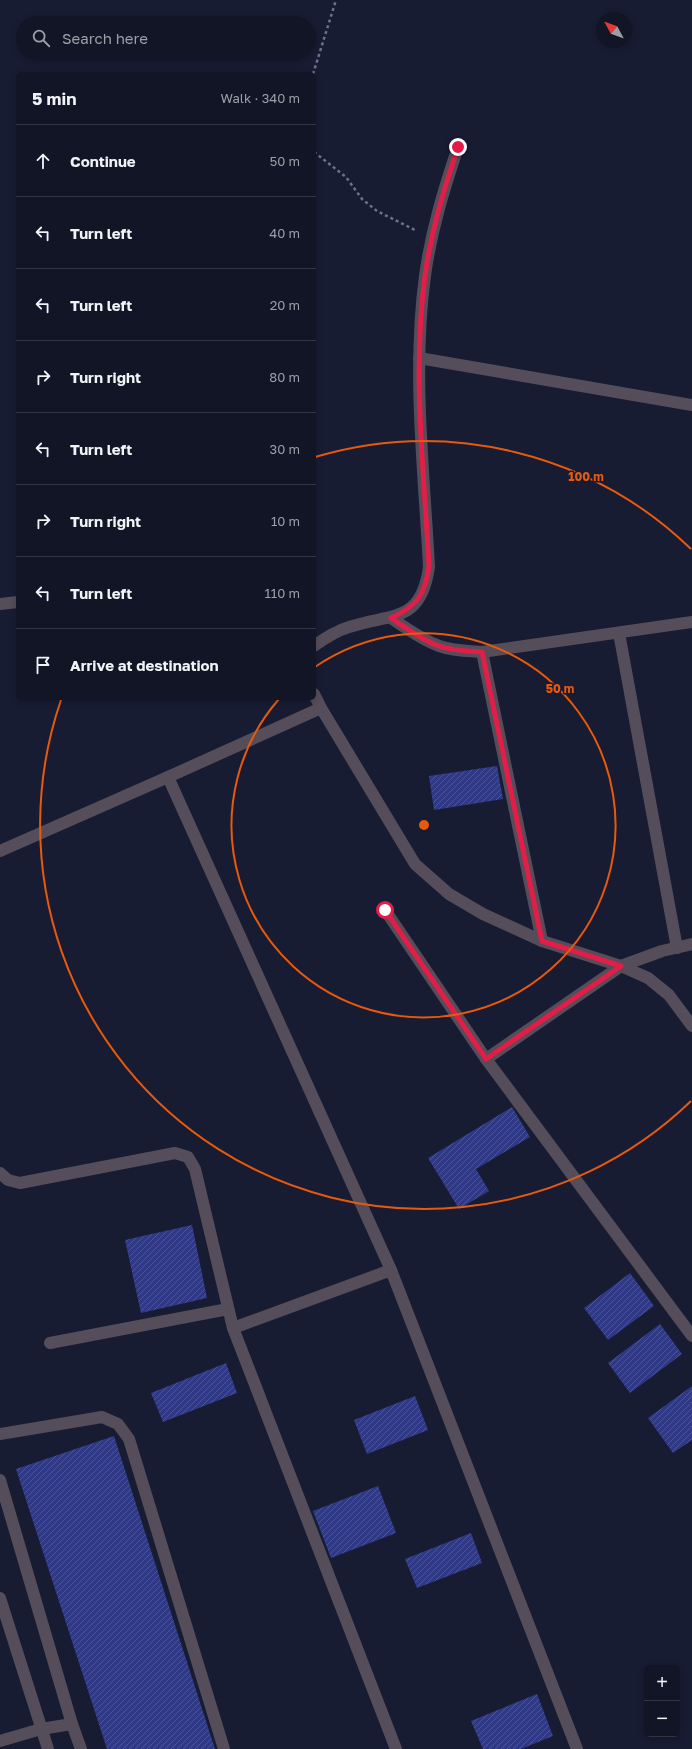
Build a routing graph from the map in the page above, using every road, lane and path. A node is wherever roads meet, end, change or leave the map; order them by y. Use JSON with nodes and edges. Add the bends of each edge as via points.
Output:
{"nodes":[{"id":1,"x":336,"y":0,"type":"edge"},
{"id":2,"x":314,"y":72,"type":"edge"},
{"id":3,"x":458,"y":147,"type":"dead end"},
{"id":4,"x":316,"y":154,"type":"edge"},
{"id":5,"x":431,"y":238,"type":"junction"},
{"id":6,"x":419,"y":358,"type":"junction"},
{"id":7,"x":692,"y":405,"type":"edge"},
{"id":8,"x":16,"y":602,"type":"edge"},
{"id":9,"x":0,"y":604,"type":"edge"},
{"id":10,"x":391,"y":618,"type":"junction"},
{"id":11,"x":692,"y":622,"type":"edge"},
{"id":12,"x":618,"y":633,"type":"junction"},
{"id":13,"x":316,"y":645,"type":"edge"},
{"id":14,"x":482,"y":652,"type":"junction"},
{"id":15,"x":316,"y":698,"type":"edge"},
{"id":16,"x":321,"y":708,"type":"junction"},
{"id":17,"x":168,"y":778,"type":"junction"},
{"id":18,"x":0,"y":851,"type":"edge"},
{"id":19,"x":385,"y":910,"type":"dead end"},
{"id":20,"x":542,"y":941,"type":"junction"},
{"id":21,"x":692,"y":944,"type":"edge"},
{"id":22,"x":677,"y":948,"type":"junction"},
{"id":23,"x":621,"y":966,"type":"junction"},
{"id":24,"x":692,"y":1026,"type":"edge"},
{"id":25,"x":486,"y":1059,"type":"junction"},
{"id":26,"x":0,"y":1172,"type":"edge"},
{"id":27,"x":391,"y":1270,"type":"junction"},
{"id":28,"x":228,"y":1309,"type":"junction"},
{"id":29,"x":233,"y":1328,"type":"junction"},
{"id":30,"x":692,"y":1336,"type":"edge"},
{"id":31,"x":50,"y":1343,"type":"dead end"},
{"id":32,"x":0,"y":1434,"type":"edge"},
{"id":33,"x":0,"y":1480,"type":"edge"},
{"id":34,"x":0,"y":1598,"type":"edge"},
{"id":35,"x":72,"y":1724,"type":"junction"},
{"id":36,"x":41,"y":1729,"type":"junction"},
{"id":37,"x":0,"y":1741,"type":"edge"},
{"id":38,"x":48,"y":1749,"type":"edge"},
{"id":39,"x":81,"y":1749,"type":"edge"},
{"id":40,"x":224,"y":1749,"type":"edge"},
{"id":41,"x":396,"y":1749,"type":"edge"},
{"id":42,"x":576,"y":1749,"type":"edge"}],
"edges":[{"from":1,"to":2,"type":"path"},
{"from":3,"to":5,"type":"street"},
{"from":4,"to":5,"type":"path","via":[[346,177],[362,199],[377,211]]},
{"from":5,"to":6,"type":"street","via":[[425,277]]},
{"from":6,"to":7,"type":"street"},
{"from":6,"to":10,"type":"street","via":[[429,566],[427,581],[420,597],[407,610]]},
{"from":8,"to":9,"type":"street"},
{"from":10,"to":13,"type":"street","via":[[350,626]]},
{"from":10,"to":14,"type":"street","via":[[423,639],[439,646]]},
{"from":11,"to":12,"type":"street"},
{"from":12,"to":14,"type":"street"},
{"from":12,"to":22,"type":"street"},
{"from":14,"to":20,"type":"street"},
{"from":15,"to":16,"type":"street"},
{"from":16,"to":17,"type":"street"},
{"from":16,"to":20,"type":"street","via":[[415,864],[449,894],[483,914]]},
{"from":17,"to":18,"type":"street"},
{"from":17,"to":27,"type":"street"},
{"from":19,"to":25,"type":"street"},
{"from":20,"to":23,"type":"street"},
{"from":21,"to":22,"type":"street"},
{"from":22,"to":23,"type":"street"},
{"from":23,"to":24,"type":"street","via":[[648,978],[669,995]]},
{"from":23,"to":25,"type":"street"},
{"from":25,"to":30,"type":"street"},
{"from":26,"to":28,"type":"street","via":[[8,1180],[20,1183],[175,1154],[188,1157],[195,1169]]},
{"from":27,"to":29,"type":"street"},
{"from":27,"to":42,"type":"street"},
{"from":28,"to":29,"type":"street"},
{"from":28,"to":31,"type":"street"},
{"from":29,"to":41,"type":"street"},
{"from":32,"to":40,"type":"street","via":[[102,1417],[118,1424],[129,1439]]},
{"from":33,"to":35,"type":"street"},
{"from":34,"to":36,"type":"street"},
{"from":35,"to":36,"type":"street"},
{"from":35,"to":39,"type":"street"},
{"from":36,"to":37,"type":"street"},
{"from":36,"to":38,"type":"street"}]}
